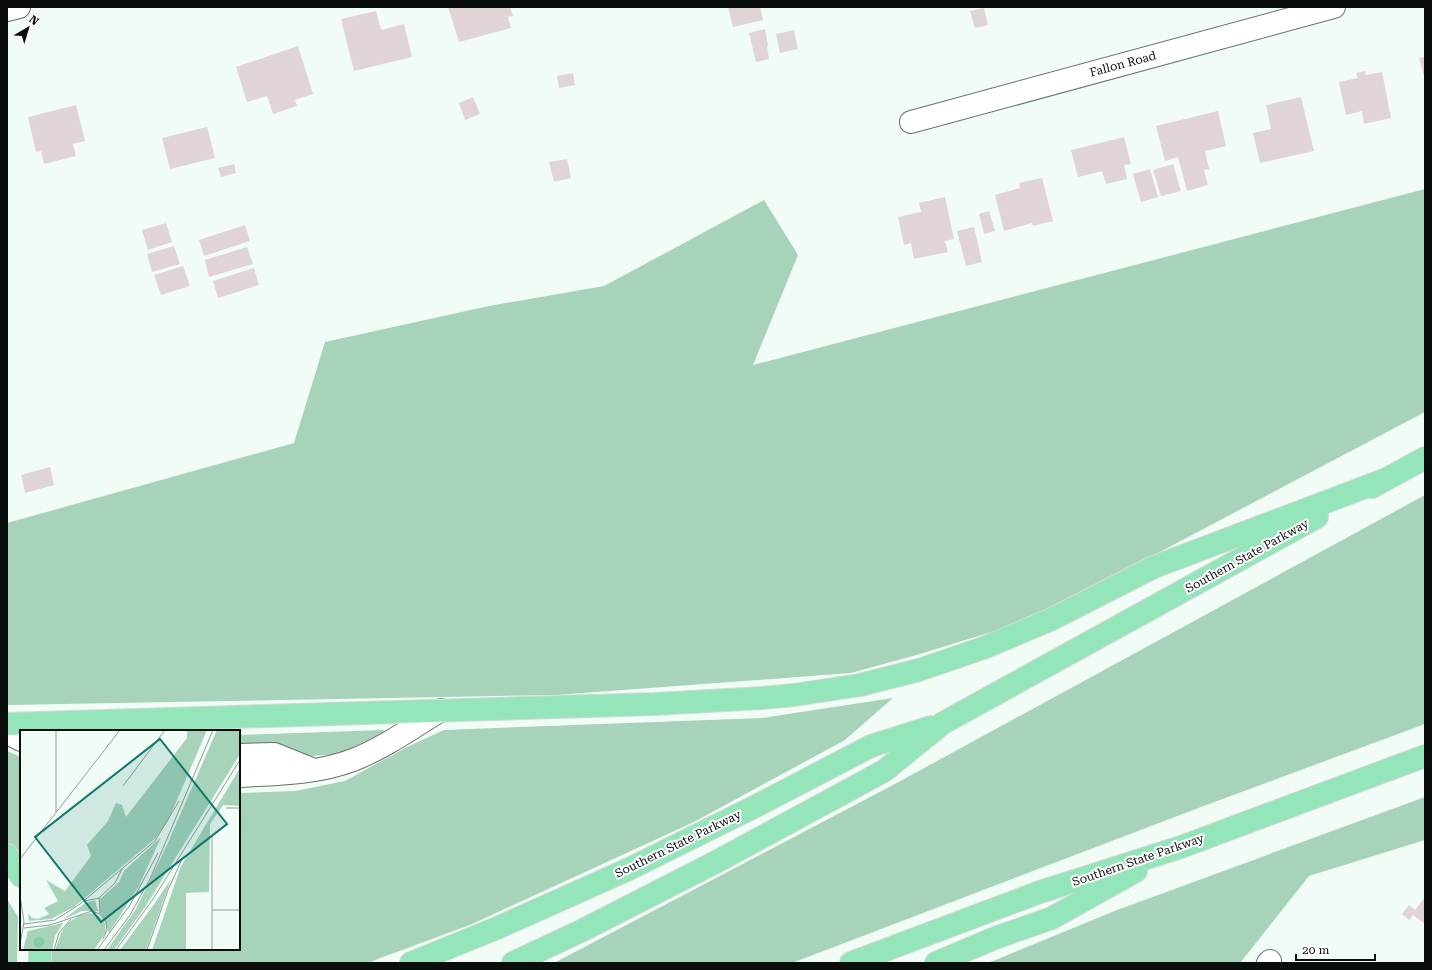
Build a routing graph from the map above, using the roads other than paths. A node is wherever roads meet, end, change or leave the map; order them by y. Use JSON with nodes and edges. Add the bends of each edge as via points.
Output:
{"nodes":[{"id":1,"x":19,"y":7,"type":"edge"},
{"id":2,"x":1334,"y":7,"type":"edge"},
{"id":3,"x":7,"y":10,"type":"edge"},
{"id":4,"x":911,"y":122,"type":"dead end"},
{"id":5,"x":1425,"y":458,"type":"edge"},
{"id":6,"x":1384,"y":480,"type":"junction"},
{"id":7,"x":441,"y":710,"type":"junction"},
{"id":8,"x":943,"y":723,"type":"junction"},
{"id":9,"x":7,"y":724,"type":"edge"},
{"id":10,"x":7,"y":733,"type":"edge"},
{"id":11,"x":20,"y":740,"type":"edge"},
{"id":12,"x":240,"y":755,"type":"edge"},
{"id":13,"x":1425,"y":756,"type":"edge"},
{"id":14,"x":315,"y":771,"type":"junction"},
{"id":15,"x":240,"y":776,"type":"edge"},
{"id":16,"x":1181,"y":847,"type":"junction"},
{"id":17,"x":7,"y":855,"type":"edge"},
{"id":18,"x":20,"y":874,"type":"edge"},
{"id":19,"x":40,"y":950,"type":"edge"},
{"id":20,"x":40,"y":963,"type":"edge"},
{"id":21,"x":411,"y":963,"type":"edge"},
{"id":22,"x":512,"y":963,"type":"edge"},
{"id":23,"x":851,"y":963,"type":"edge"},
{"id":24,"x":936,"y":963,"type":"edge"}],
"edges":[{"from":1,"to":3,"type":"street"},
{"from":2,"to":4,"type":"street","name":"Fallon Road"},
{"from":5,"to":6,"type":"highway","name":"Southern State Parkway"},
{"from":6,"to":7,"type":"highway","via":[[1154,566],[1050,620],[986,647],[892,678],[860,685],[762,698]]},
{"from":6,"to":8,"type":"highway","name":"Southern State Parkway"},
{"from":7,"to":9,"type":"highway"},
{"from":7,"to":14,"type":"street","via":[[371,752]]},
{"from":8,"to":21,"type":"highway","name":"Southern State Parkway","via":[[871,746],[629,869]]},
{"from":8,"to":22,"type":"highway","name":"Southern State Parkway","via":[[884,771],[716,862]]},
{"from":10,"to":11,"type":"street"},
{"from":12,"to":14,"type":"street","via":[[274,754]]},
{"from":13,"to":16,"type":"highway","name":"Southern State Parkway"},
{"from":14,"to":15,"type":"street"},
{"from":16,"to":23,"type":"highway","name":"Southern State Parkway","via":[[1040,892]]},
{"from":16,"to":24,"type":"highway","via":[[1052,918]]},
{"from":17,"to":18,"type":"highway"},
{"from":19,"to":20,"type":"highway"}]}
